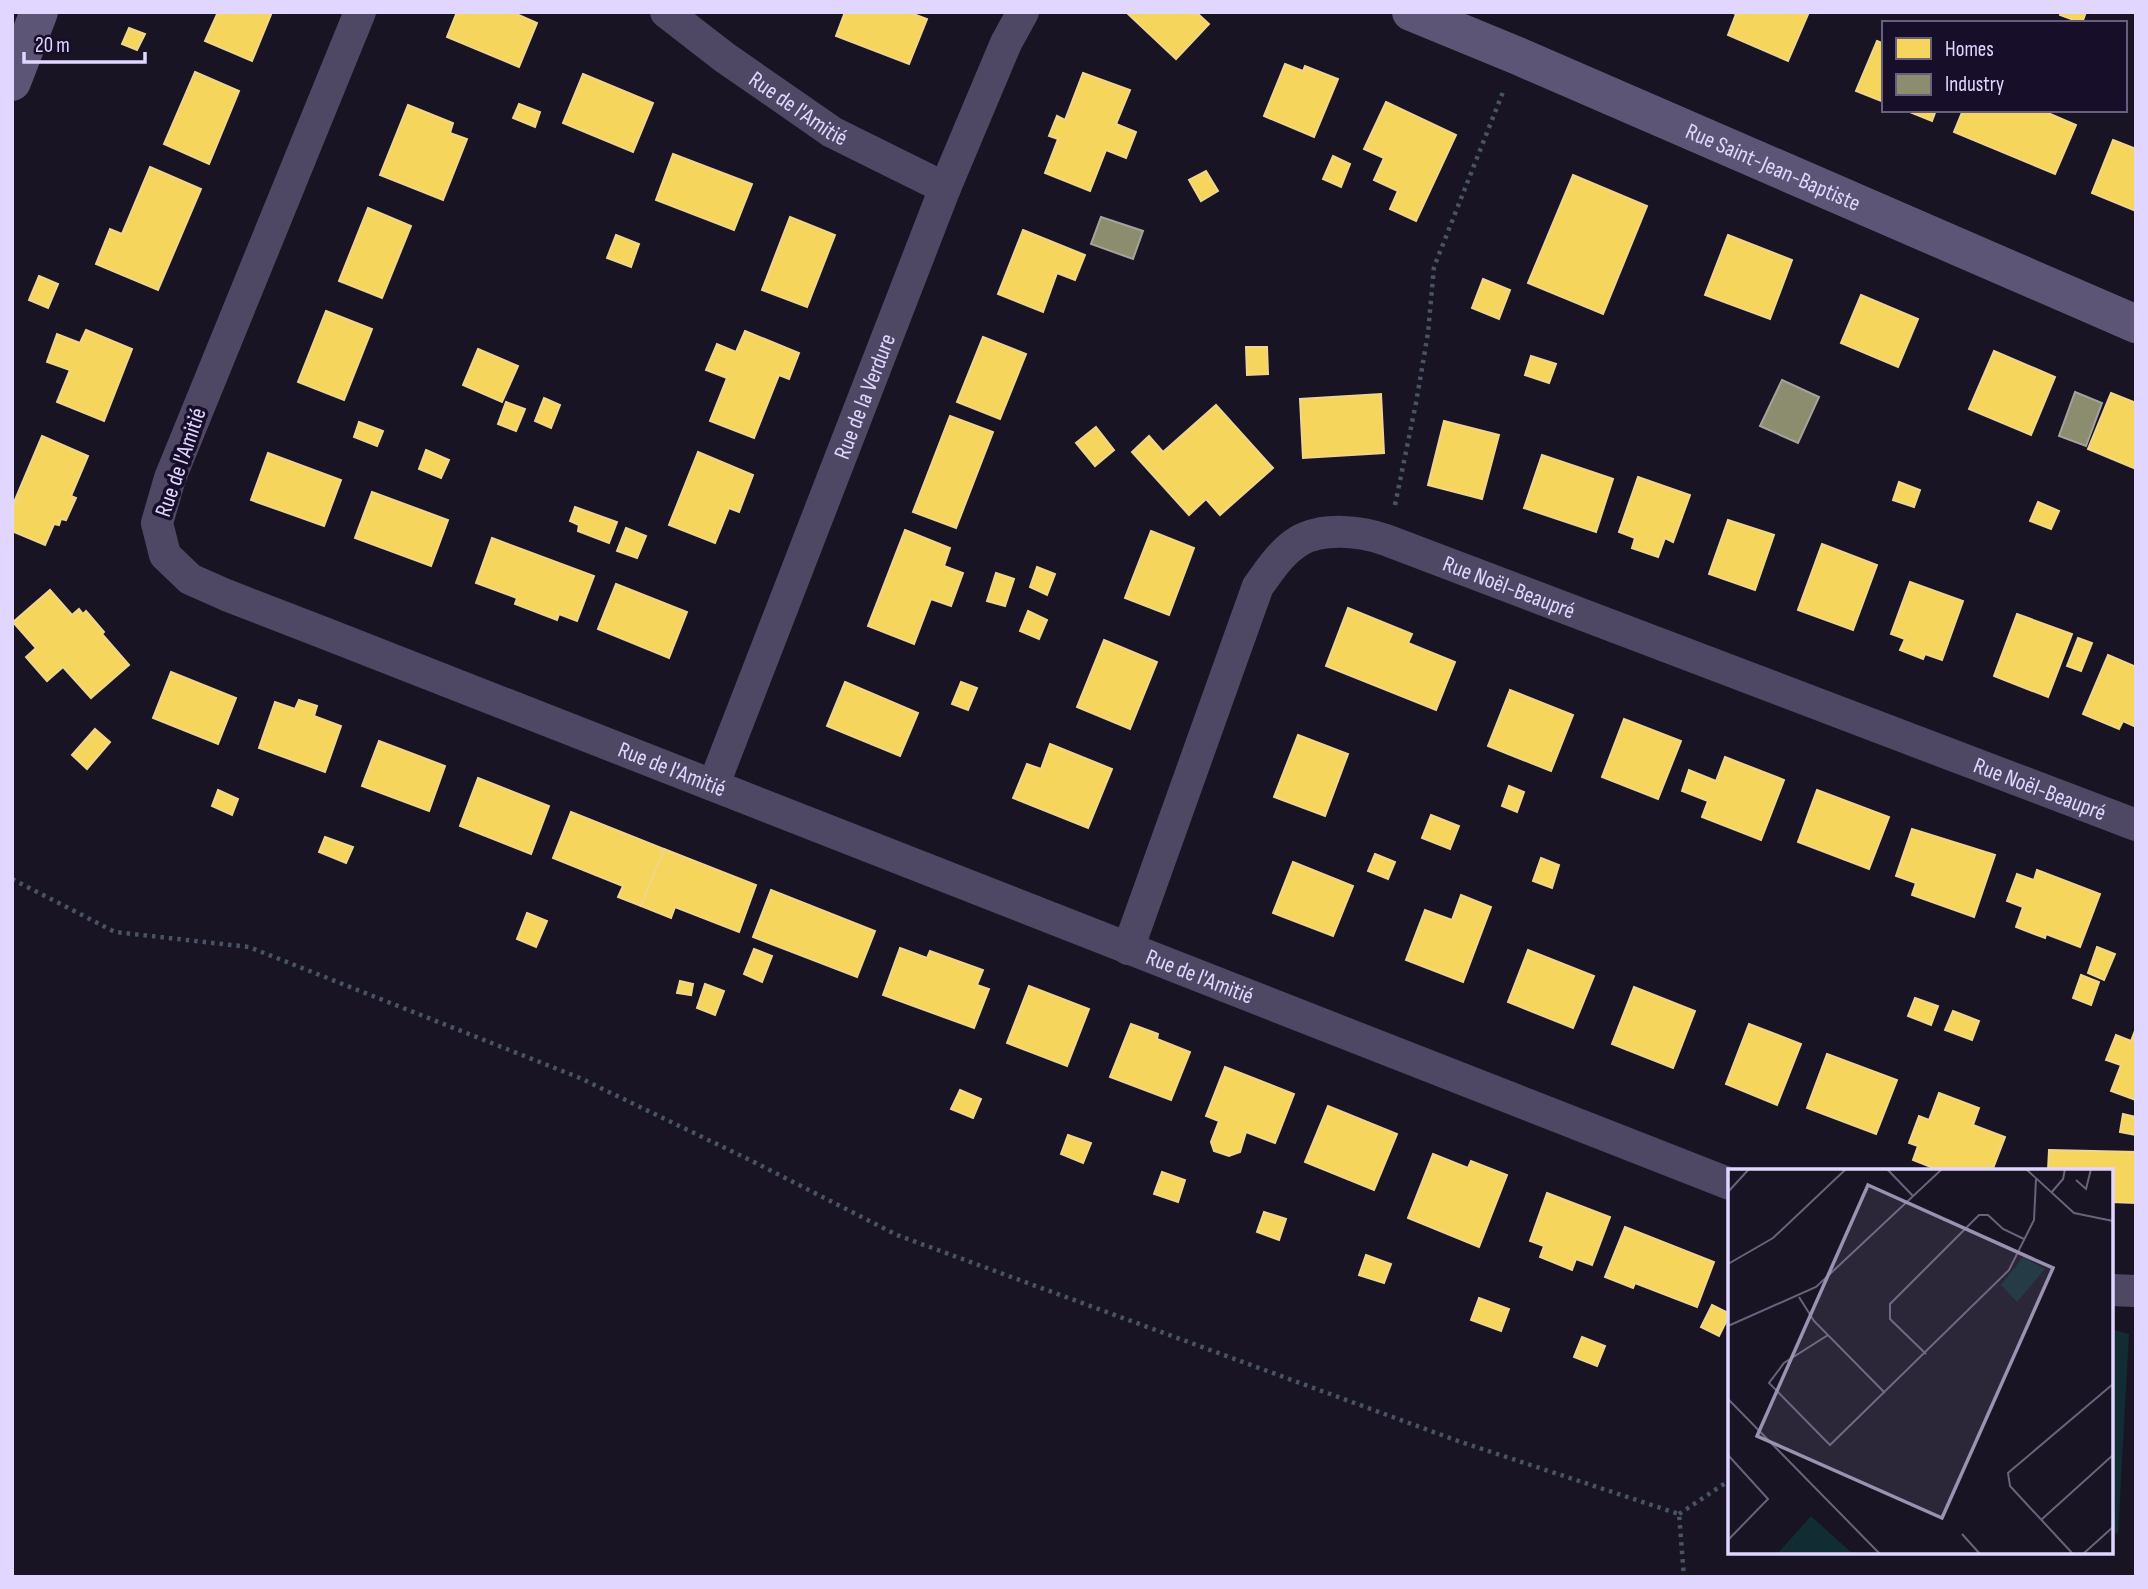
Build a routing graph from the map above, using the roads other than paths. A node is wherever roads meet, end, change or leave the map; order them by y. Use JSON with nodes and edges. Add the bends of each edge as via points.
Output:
{"nodes":[{"id":1,"x":39,"y":12,"type":"edge"},
{"id":2,"x":360,"y":12,"type":"edge"},
{"id":3,"x":666,"y":12,"type":"edge"},
{"id":4,"x":1023,"y":12,"type":"edge"},
{"id":5,"x":1410,"y":12,"type":"edge"},
{"id":6,"x":12,"y":82,"type":"edge"},
{"id":7,"x":945,"y":188,"type":"junction"},
{"id":8,"x":2136,"y":324,"type":"edge"},
{"id":9,"x":715,"y":784,"type":"junction"},
{"id":10,"x":2136,"y":825,"type":"edge"},
{"id":11,"x":1128,"y":949,"type":"junction"},
{"id":12,"x":1728,"y":1183,"type":"edge"},
{"id":13,"x":2113,"y":1290,"type":"edge"},
{"id":14,"x":2136,"y":1291,"type":"edge"}],
"edges":[{"from":1,"to":6,"type":"street"},
{"from":2,"to":9,"type":"street","name":"Rue de l'Amitié","via":[[170,478],[157,523],[165,555],[190,579],[226,595]]},
{"from":3,"to":7,"type":"street","name":"Rue de l'Amitié","via":[[832,132]]},
{"from":4,"to":7,"type":"street","name":"Rue de la Verdure"},
{"from":5,"to":8,"type":"street","name":"Rue Saint-Jean-Baptiste"},
{"from":7,"to":9,"type":"street","name":"Rue de la Verdure"},
{"from":9,"to":11,"type":"street","name":"Rue de l'Amitié"},
{"from":10,"to":11,"type":"street","name":"Rue Noël-Beaupré","via":[[1386,540],[1368,534],[1329,533],[1300,540],[1258,586]]},
{"from":11,"to":12,"type":"street","name":"Rue de l'Amitié"},
{"from":13,"to":14,"type":"street"}]}
